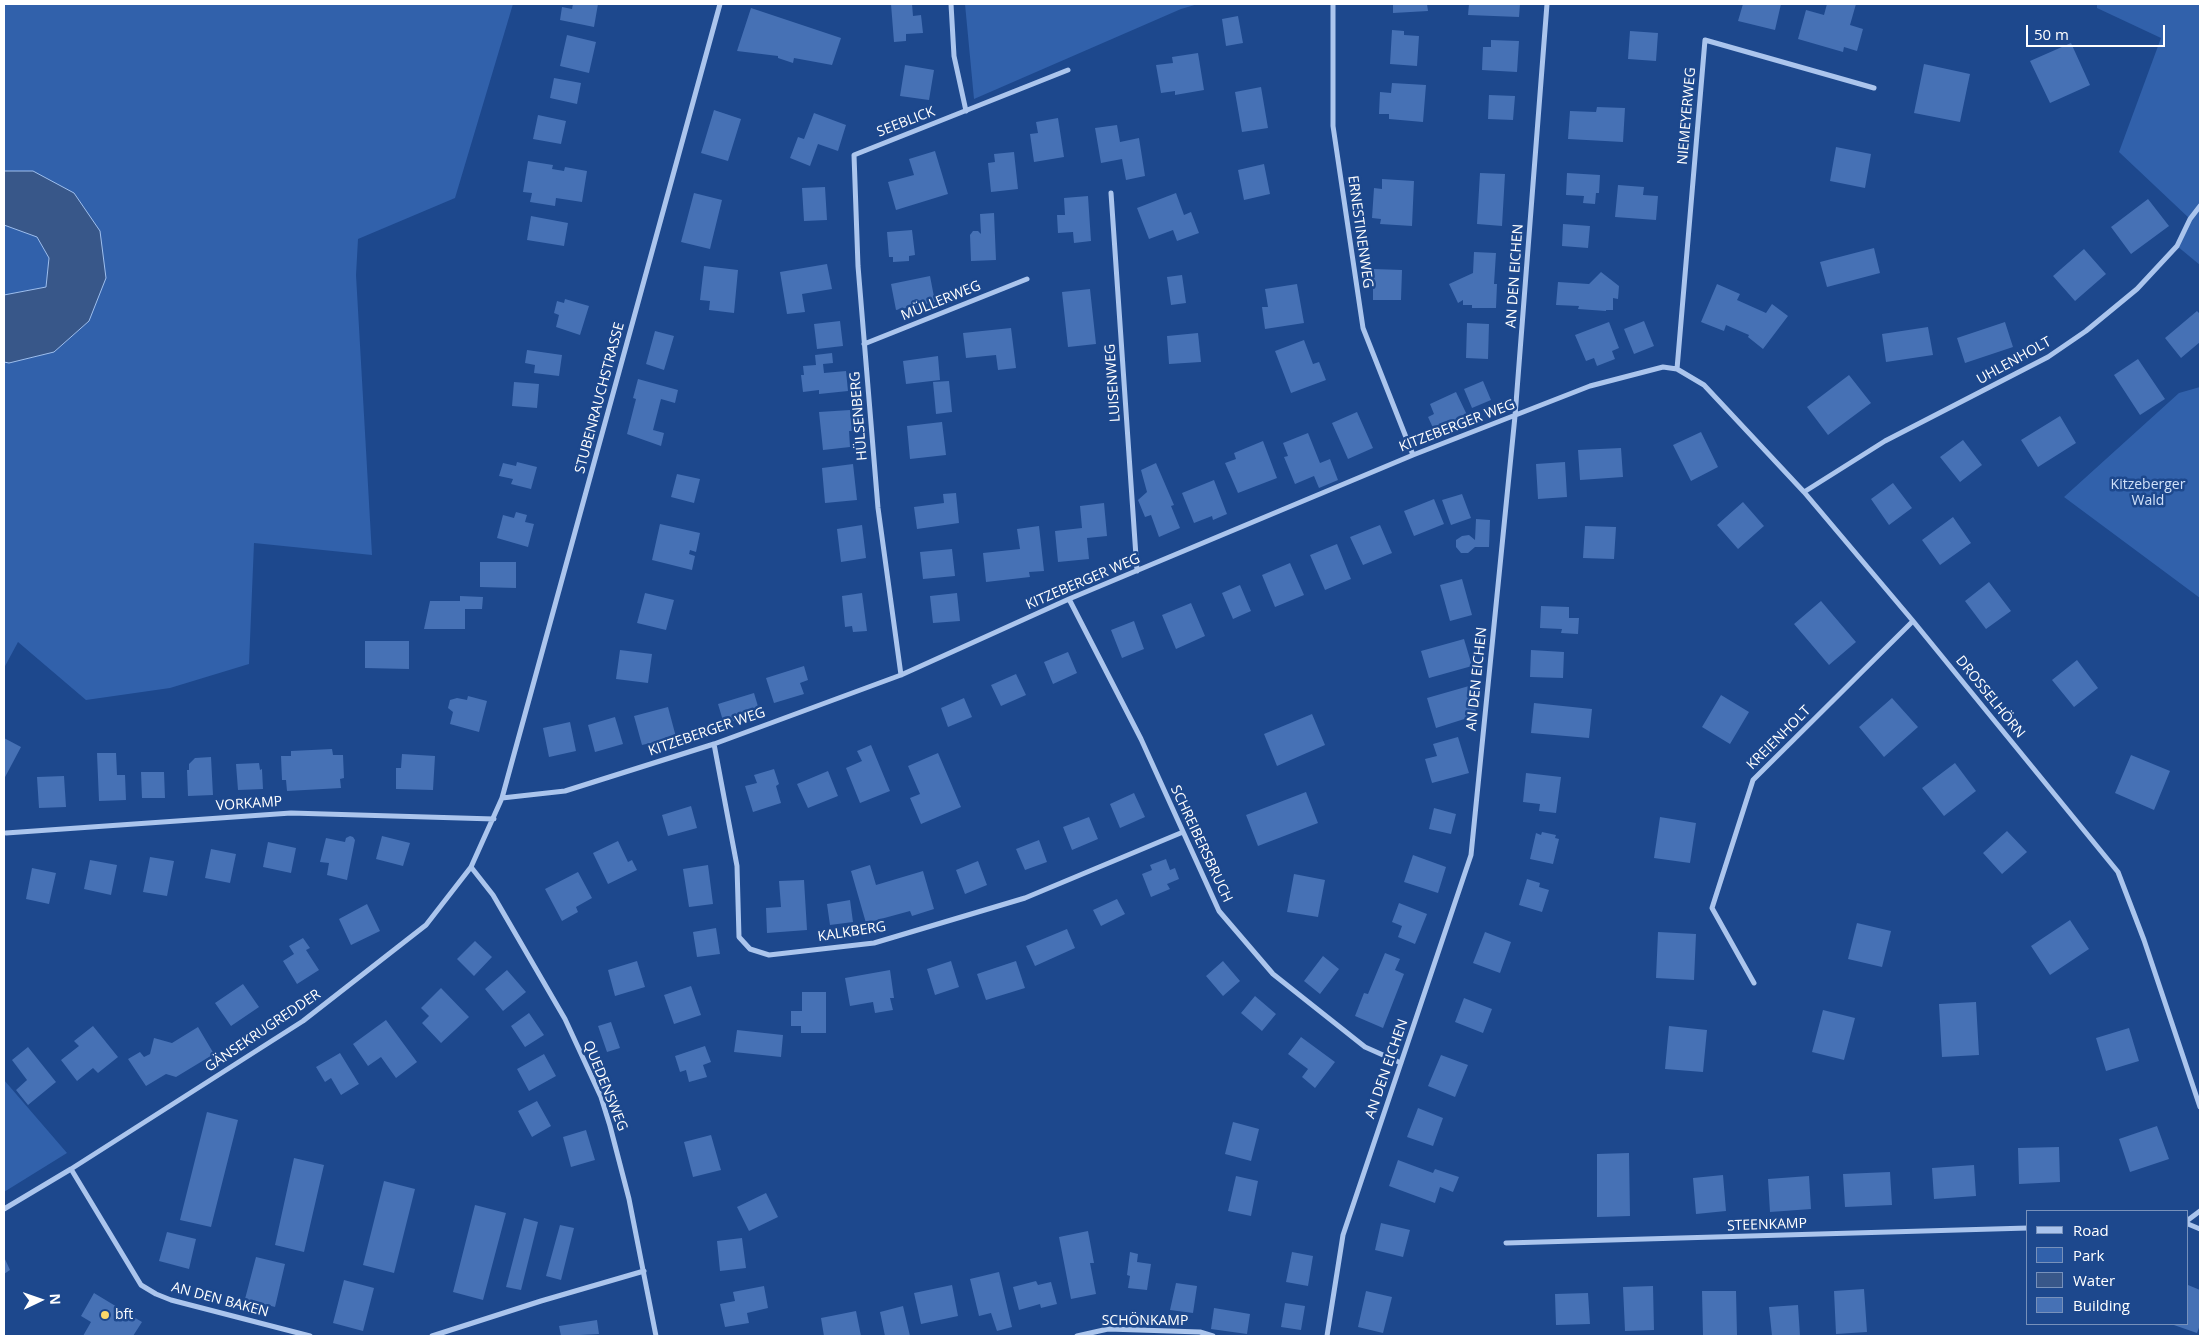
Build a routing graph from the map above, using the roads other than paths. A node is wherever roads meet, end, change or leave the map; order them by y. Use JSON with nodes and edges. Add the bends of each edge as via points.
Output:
{"nodes":[{"id":1,"x":720,"y":4,"type":"edge"},
{"id":2,"x":951,"y":4,"type":"edge"},
{"id":3,"x":1333,"y":4,"type":"edge"},
{"id":4,"x":1547,"y":4,"type":"edge"},
{"id":5,"x":1068,"y":70,"type":"dead end"},
{"id":6,"x":1874,"y":88,"type":"dead end"},
{"id":7,"x":966,"y":111,"type":"junction"},
{"id":8,"x":854,"y":155,"type":"joint"},
{"id":9,"x":1111,"y":193,"type":"dead end"},
{"id":10,"x":2200,"y":206,"type":"edge"},
{"id":11,"x":1027,"y":279,"type":"dead end"},
{"id":12,"x":864,"y":344,"type":"junction"},
{"id":13,"x":1666,"y":367,"type":"joint"},
{"id":14,"x":1677,"y":369,"type":"junction"},
{"id":15,"x":1516,"y":416,"type":"junction"},
{"id":16,"x":1413,"y":455,"type":"junction"},
{"id":17,"x":1804,"y":492,"type":"junction"},
{"id":18,"x":1137,"y":572,"type":"junction"},
{"id":19,"x":1068,"y":599,"type":"junction"},
{"id":20,"x":1913,"y":621,"type":"junction"},
{"id":21,"x":901,"y":674,"type":"junction"},
{"id":22,"x":714,"y":744,"type":"junction"},
{"id":23,"x":502,"y":798,"type":"junction"},
{"id":24,"x":494,"y":819,"type":"junction"},
{"id":25,"x":1183,"y":832,"type":"junction"},
{"id":26,"x":6,"y":833,"type":"dead end"},
{"id":27,"x":471,"y":867,"type":"junction"},
{"id":28,"x":1754,"y":983,"type":"dead end"},
{"id":29,"x":1401,"y":1063,"type":"junction"},
{"id":30,"x":2200,"y":1108,"type":"edge"},
{"id":31,"x":72,"y":1169,"type":"junction"},
{"id":32,"x":4,"y":1209,"type":"edge"},
{"id":33,"x":2200,"y":1211,"type":"edge"},
{"id":34,"x":2189,"y":1219,"type":"edge"},
{"id":35,"x":2026,"y":1228,"type":"edge"},
{"id":36,"x":1506,"y":1243,"type":"dead end"},
{"id":37,"x":644,"y":1271,"type":"junction"},
{"id":38,"x":310,"y":1336,"type":"edge"},
{"id":39,"x":432,"y":1336,"type":"edge"},
{"id":40,"x":656,"y":1336,"type":"edge"},
{"id":41,"x":1077,"y":1336,"type":"edge"},
{"id":42,"x":1213,"y":1336,"type":"edge"},
{"id":43,"x":1327,"y":1336,"type":"edge"}],
"edges":[{"from":1,"to":23,"type":"street","name":"STUBENRAUCHSTRASSE"},
{"from":2,"to":7,"type":"street","via":[[954,56]]},
{"from":3,"to":16,"type":"street","name":"ERNESTINENWEG","via":[[1333,126],[1363,328]]},
{"from":4,"to":15,"type":"street","name":"AN DEN EICHEN"},
{"from":5,"to":7,"type":"street","name":"SEEBLICK"},
{"from":6,"to":14,"type":"street","name":"NIEMEYERWEG","via":[[1705,40]]},
{"from":7,"to":8,"type":"street","name":"SEEBLICK"},
{"from":8,"to":12,"type":"street","name":"HÜLSENBERG"},
{"from":9,"to":18,"type":"street","name":"LUISENWEG"},
{"from":10,"to":17,"type":"street","name":"UHLENHOLT","via":[[2177,246],[2137,289],[2086,331],[2048,357],[1885,441]]},
{"from":11,"to":12,"type":"street","name":"MÜLLERWEG"},
{"from":12,"to":21,"type":"street","name":"HÜLSENBERG","via":[[878,508]]},
{"from":13,"to":14,"type":"street","name":"DROSSELHÖRN"},
{"from":13,"to":15,"type":"street","name":"KITZEBERGER WEG","via":[[1590,386]]},
{"from":14,"to":17,"type":"street","name":"DROSSELHÖRN","via":[[1704,385]]},
{"from":15,"to":16,"type":"street","name":"KITZEBERGER WEG"},
{"from":15,"to":29,"type":"street","name":"AN DEN EICHEN","via":[[1471,855]]},
{"from":16,"to":18,"type":"street","name":"KITZEBERGER WEG"},
{"from":17,"to":20,"type":"street","name":"DROSSELHÖRN"},
{"from":18,"to":19,"type":"street","name":"KITZEBERGER WEG"},
{"from":19,"to":21,"type":"street","name":"KITZEBERGER WEG"},
{"from":19,"to":25,"type":"street","name":"SCHREIBERSBRUCH","via":[[1141,740]]},
{"from":20,"to":28,"type":"street","name":"KREIENHOLT","via":[[1753,780],[1712,908]]},
{"from":20,"to":30,"type":"street","name":"DROSSELHÖRN","via":[[2118,872]]},
{"from":21,"to":22,"type":"street","name":"KITZEBERGER WEG"},
{"from":22,"to":23,"type":"street","name":"KITZEBERGER WEG","via":[[565,791]]},
{"from":22,"to":25,"type":"street","name":"KALKBERG","via":[[737,866],[739,937],[750,949],[769,955],[874,943],[1025,898]]},
{"from":23,"to":24,"type":"street","name":"GÄNSEKRUGREDDER"},
{"from":24,"to":26,"type":"street","name":"VORKAMP","via":[[292,813]]},
{"from":24,"to":27,"type":"street","name":"GÄNSEKRUGREDDER"},
{"from":25,"to":29,"type":"street","name":"SCHREIBERSBRUCH","via":[[1219,911],[1273,974],[1365,1047]]},
{"from":27,"to":31,"type":"street","name":"GÄNSEKRUGREDDER","via":[[426,925],[303,1021]]},
{"from":27,"to":37,"type":"street","name":"QUEDENSWEG","via":[[493,896],[560,1011],[589,1071],[618,1153]]},
{"from":29,"to":43,"type":"street","name":"AN DEN EICHEN","via":[[1343,1235]]},
{"from":31,"to":32,"type":"street","name":"GÄNSEKRUGREDDER"},
{"from":31,"to":38,"type":"street","name":"AN DEN BAKEN","via":[[142,1285],[171,1300]]},
{"from":33,"to":34,"type":"street"},
{"from":35,"to":36,"type":"street","name":"STEENKAMP"},
{"from":37,"to":39,"type":"street"},
{"from":37,"to":40,"type":"street","name":"QUEDENSWEG"},
{"from":41,"to":42,"type":"street","name":"SCHÖNKAMP","via":[[1108,1329],[1200,1332]]}]}
